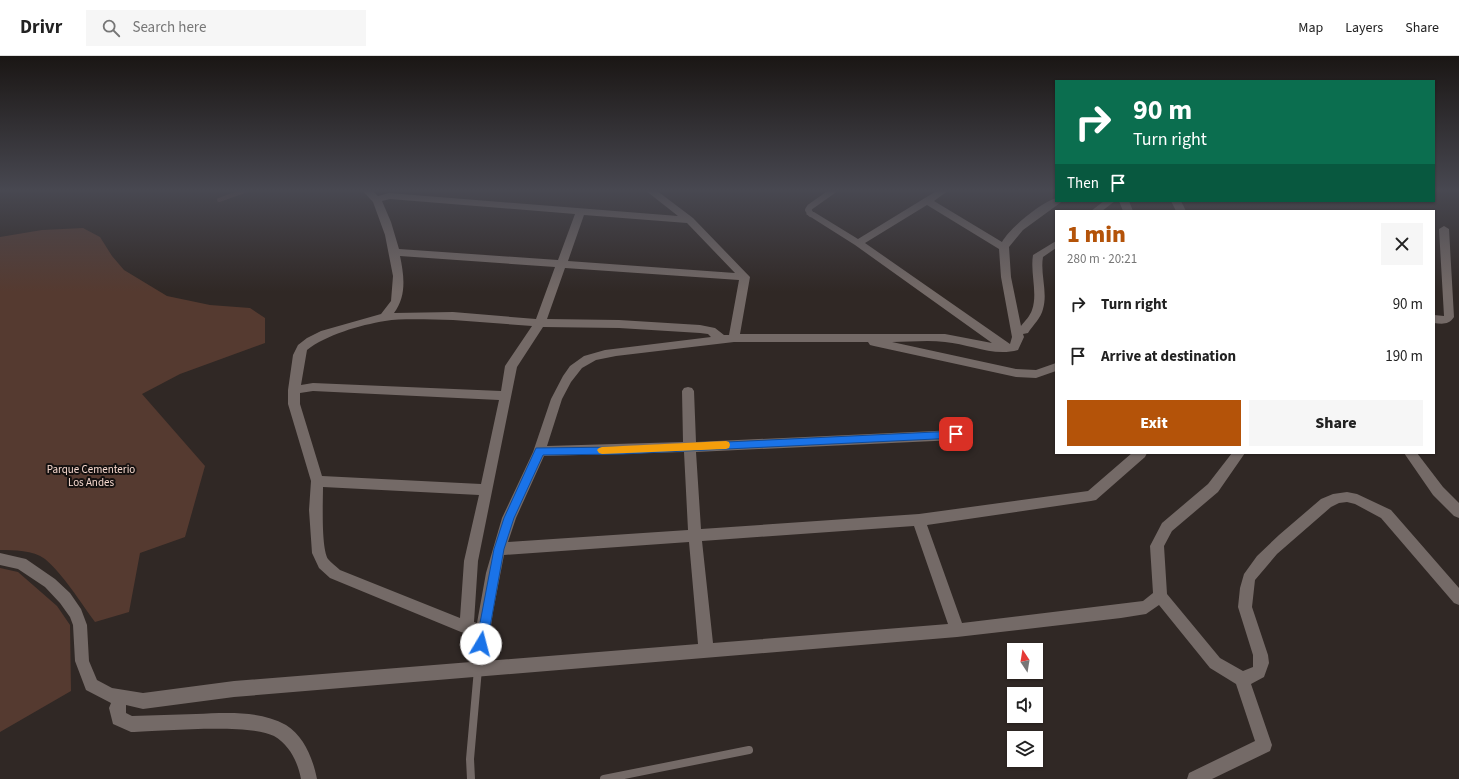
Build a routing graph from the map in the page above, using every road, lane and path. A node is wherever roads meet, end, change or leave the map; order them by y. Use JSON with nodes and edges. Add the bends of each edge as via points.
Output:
{"nodes":[{"id":1,"x":386,"y":224,"type":"edge"},
{"id":2,"x":576,"y":224,"type":"edge"},
{"id":3,"x":694,"y":224,"type":"edge"},
{"id":4,"x":827,"y":224,"type":"edge"},
{"id":5,"x":890,"y":224,"type":"edge"},
{"id":6,"x":965,"y":224,"type":"edge"},
{"id":7,"x":1026,"y":224,"type":"edge"},
{"id":8,"x":1444,"y":229,"type":"dead end"},
{"id":9,"x":858,"y":243,"type":"junction"},
{"id":10,"x":1055,"y":245,"type":"edge"},
{"id":11,"x":1004,"y":248,"type":"junction"},
{"id":12,"x":394,"y":252,"type":"junction"},
{"id":13,"x":562,"y":263,"type":"junction"},
{"id":14,"x":745,"y":277,"type":"junction"},
{"id":15,"x":385,"y":317,"type":"junction"},
{"id":16,"x":1435,"y":320,"type":"edge"},
{"id":17,"x":540,"y":323,"type":"junction"},
{"id":18,"x":1017,"y":331,"type":"junction"},
{"id":19,"x":847,"y":337,"type":"junction"},
{"id":20,"x":721,"y":338,"type":"junction"},
{"id":21,"x":734,"y":338,"type":"junction"},
{"id":22,"x":1007,"y":349,"type":"junction"},
{"id":23,"x":1055,"y":367,"type":"edge"},
{"id":24,"x":294,"y":390,"type":"junction"},
{"id":25,"x":688,"y":391,"type":"dead end"},
{"id":26,"x":506,"y":396,"type":"junction"},
{"id":27,"x":956,"y":434,"type":"dead end"},
{"id":28,"x":688,"y":447,"type":"junction"},
{"id":29,"x":540,"y":451,"type":"junction"},
{"id":30,"x":1140,"y":454,"type":"edge"},
{"id":31,"x":1238,"y":454,"type":"edge"},
{"id":32,"x":1411,"y":454,"type":"edge"},
{"id":33,"x":317,"y":481,"type":"junction"},
{"id":34,"x":486,"y":490,"type":"junction"},
{"id":35,"x":1459,"y":512,"type":"edge"},
{"id":36,"x":919,"y":520,"type":"junction"},
{"id":37,"x":694,"y":535,"type":"junction"},
{"id":38,"x":499,"y":549,"type":"junction"},
{"id":39,"x":0,"y":559,"type":"edge"},
{"id":40,"x":1160,"y":596,"type":"junction"},
{"id":41,"x":1459,"y":598,"type":"edge"},
{"id":42,"x":466,"y":627,"type":"junction"},
{"id":43,"x":957,"y":630,"type":"junction"},
{"id":44,"x":482,"y":631,"type":"junction"},
{"id":45,"x":706,"y":652,"type":"junction"},
{"id":46,"x":478,"y":669,"type":"junction"},
{"id":47,"x":1242,"y":679,"type":"junction"},
{"id":48,"x":122,"y":697,"type":"junction"},
{"id":49,"x":749,"y":750,"type":"dead end"},
{"id":50,"x":309,"y":779,"type":"edge"},
{"id":51,"x":471,"y":779,"type":"edge"},
{"id":52,"x":604,"y":779,"type":"edge"},
{"id":53,"x":1194,"y":779,"type":"edge"}],
"edges":[{"from":1,"to":12,"type":"street"},
{"from":2,"to":13,"type":"street"},
{"from":3,"to":14,"type":"street"},
{"from":4,"to":9,"type":"street"},
{"from":5,"to":9,"type":"street"},
{"from":6,"to":11,"type":"street"},
{"from":7,"to":11,"type":"street","via":[[1008,240]]},
{"from":8,"to":16,"type":"street","via":[[1449,317],[1445,320]]},
{"from":9,"to":22,"type":"street"},
{"from":10,"to":18,"type":"street","via":[[1038,255],[1038,309],[1024,330]]},
{"from":11,"to":18,"type":"street","via":[[1004,261]]},
{"from":12,"to":13,"type":"street"},
{"from":12,"to":15,"type":"street","via":[[398,281],[397,301]]},
{"from":13,"to":14,"type":"street"},
{"from":13,"to":17,"type":"street"},
{"from":14,"to":21,"type":"street"},
{"from":15,"to":17,"type":"street","via":[[453,316]]},
{"from":15,"to":24,"type":"street","via":[[326,334],[302,348]]},
{"from":17,"to":20,"type":"street","via":[[700,329],[711,331]]},
{"from":17,"to":26,"type":"street","via":[[511,366]]},
{"from":18,"to":22,"type":"street","via":[[1018,337],[1014,347]]},
{"from":19,"to":21,"type":"street"},
{"from":19,"to":22,"type":"street","via":[[945,338]]},
{"from":19,"to":23,"type":"street","via":[[1016,373],[1036,374]]},
{"from":20,"to":21,"type":"street"},
{"from":20,"to":29,"type":"street","via":[[622,351],[586,360],[575,368],[552,407]]},
{"from":24,"to":26,"type":"street","via":[[313,387]]},
{"from":24,"to":33,"type":"street","via":[[297,418]]},
{"from":25,"to":28,"type":"street"},
{"from":26,"to":34,"type":"street"},
{"from":27,"to":28,"type":"street"},
{"from":28,"to":29,"type":"street"},
{"from":28,"to":37,"type":"street"},
{"from":29,"to":38,"type":"street","via":[[509,518]]},
{"from":30,"to":36,"type":"street","via":[[1091,496]]},
{"from":31,"to":40,"type":"street","via":[[1213,488],[1167,527],[1157,546]]},
{"from":32,"to":35,"type":"street","via":[[1438,491]]},
{"from":33,"to":34,"type":"street"},
{"from":33,"to":42,"type":"street","via":[[319,553],[324,564],[335,574]]},
{"from":34,"to":42,"type":"street","via":[[471,561]]},
{"from":36,"to":37,"type":"street"},
{"from":36,"to":43,"type":"street"},
{"from":37,"to":38,"type":"street"},
{"from":37,"to":45,"type":"street"},
{"from":38,"to":44,"type":"street"},
{"from":39,"to":48,"type":"street","via":[[22,563],[50,583],[65,598],[80,625],[82,661],[91,685],[111,695]]},
{"from":40,"to":43,"type":"street","via":[[1146,607],[1122,612]]},
{"from":40,"to":47,"type":"street","via":[[1215,664]]},
{"from":41,"to":47,"type":"street","via":[[1386,514],[1357,499],[1347,497],[1332,500],[1261,562],[1250,577],[1244,601],[1246,620],[1262,662],[1260,671],[1252,677]]},
{"from":42,"to":44,"type":"street"},
{"from":43,"to":45,"type":"street"},
{"from":44,"to":46,"type":"street"},
{"from":45,"to":46,"type":"street"},
{"from":46,"to":48,"type":"street","via":[[234,689],[143,701]]},
{"from":46,"to":51,"type":"lane","via":[[470,759]]},
{"from":47,"to":53,"type":"street","via":[[1264,744]]},
{"from":48,"to":50,"type":"street","via":[[117,708],[119,718],[131,724],[232,721],[266,724],[281,731],[294,743],[306,763]]},
{"from":49,"to":52,"type":"lane"}]}
